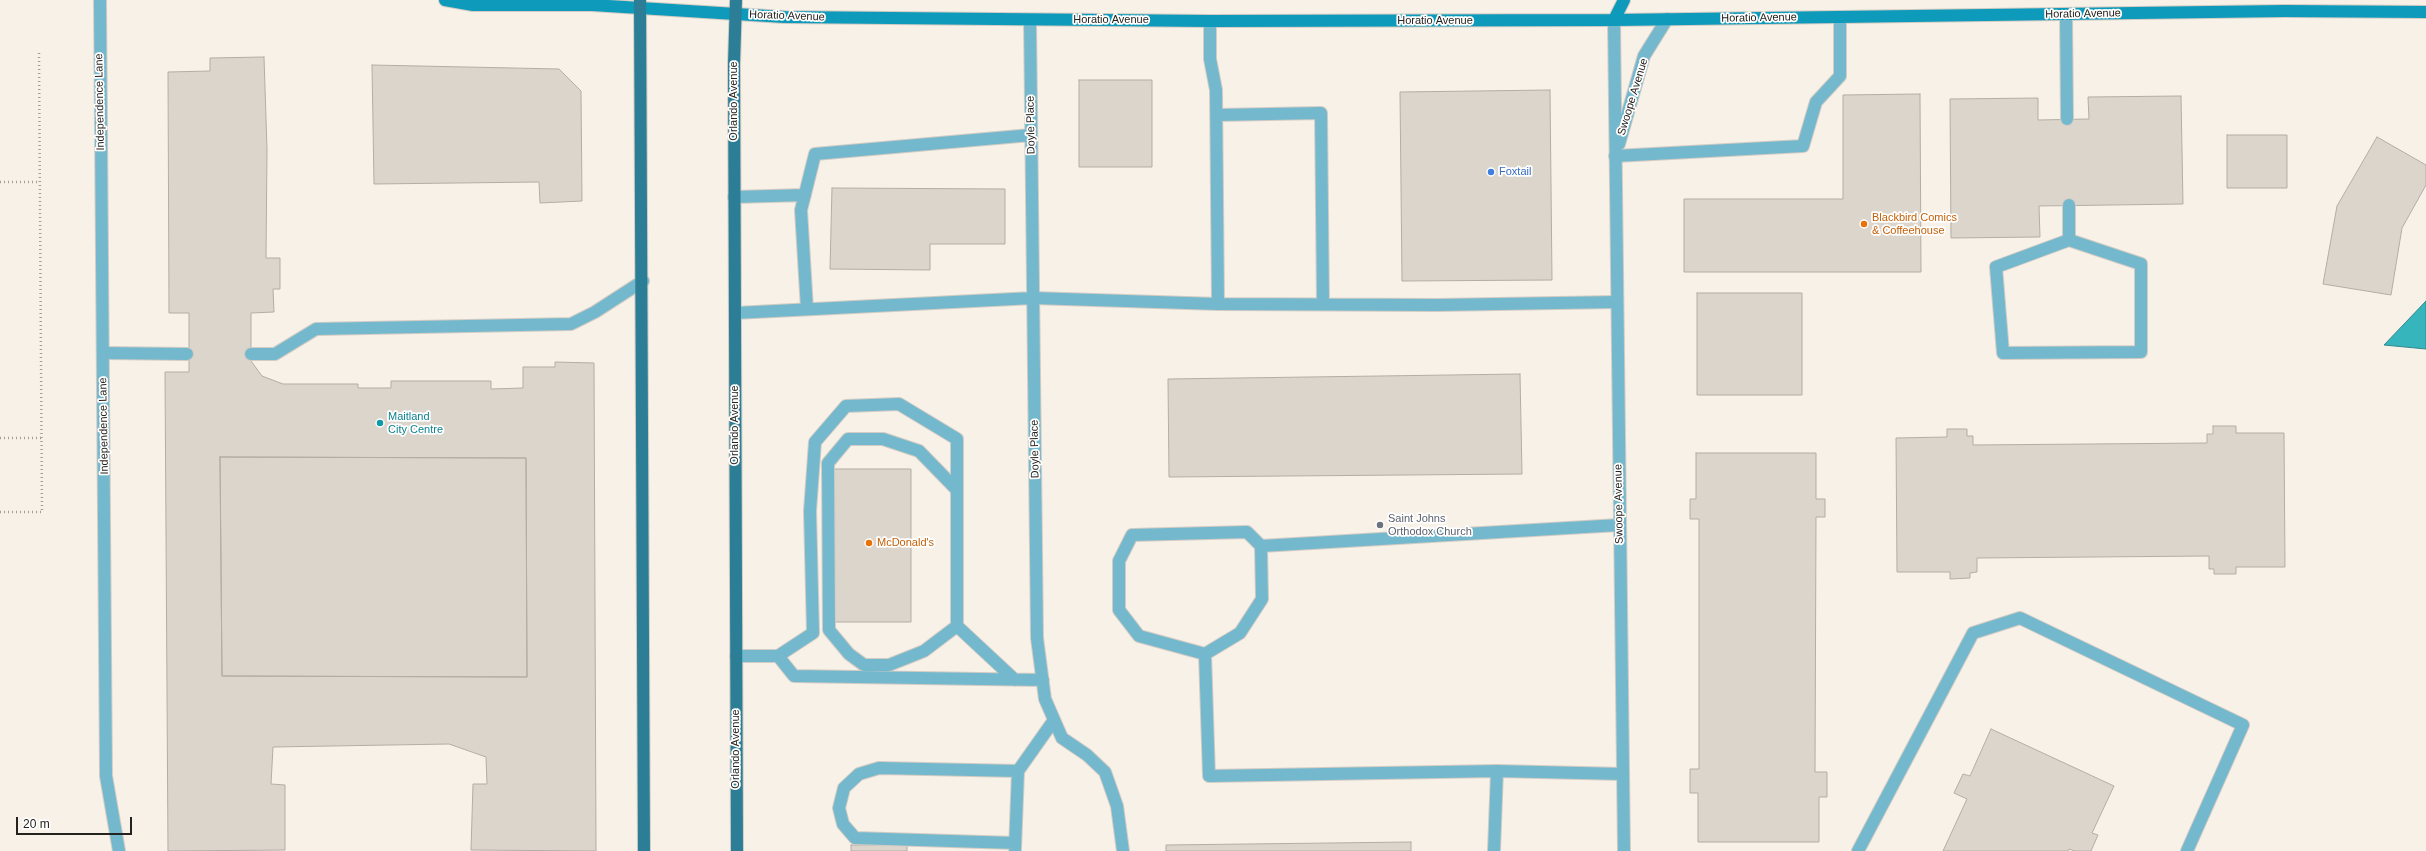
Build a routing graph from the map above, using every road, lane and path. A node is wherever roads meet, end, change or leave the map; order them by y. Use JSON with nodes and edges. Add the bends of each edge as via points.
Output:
{"nodes":[{"id":1,"x":100,"y":0,"type":"edge"},
{"id":2,"x":445,"y":0,"type":"edge"},
{"id":3,"x":736,"y":0,"type":"edge"},
{"id":4,"x":1624,"y":0,"type":"edge"},
{"id":5,"x":640,"y":4,"type":"edge"},
{"id":6,"x":2426,"y":12,"type":"edge"},
{"id":7,"x":736,"y":14,"type":"junction"},
{"id":8,"x":2066,"y":14,"type":"junction"},
{"id":9,"x":1840,"y":17,"type":"junction"},
{"id":10,"x":1667,"y":19,"type":"junction"},
{"id":11,"x":1030,"y":20,"type":"junction"},
{"id":12,"x":1614,"y":20,"type":"junction"},
{"id":13,"x":1210,"y":21,"type":"junction"},
{"id":14,"x":39,"y":52,"type":"dead end"},
{"id":15,"x":1217,"y":115,"type":"junction"},
{"id":16,"x":2067,"y":119,"type":"dead end"},
{"id":17,"x":1031,"y":135,"type":"junction"},
{"id":18,"x":1615,"y":156,"type":"junction"},
{"id":19,"x":0,"y":182,"type":"edge"},
{"id":20,"x":40,"y":182,"type":"junction"},
{"id":21,"x":805,"y":195,"type":"junction"},
{"id":22,"x":734,"y":197,"type":"junction"},
{"id":23,"x":2069,"y":205,"type":"dead end"},
{"id":24,"x":2070,"y":240,"type":"junction"},
{"id":25,"x":643,"y":281,"type":"junction"},
{"id":26,"x":1034,"y":298,"type":"junction"},
{"id":27,"x":1616,"y":302,"type":"junction"},
{"id":28,"x":1323,"y":303,"type":"junction"},
{"id":29,"x":1218,"y":304,"type":"junction"},
{"id":30,"x":807,"y":309,"type":"junction"},
{"id":31,"x":735,"y":313,"type":"junction"},
{"id":32,"x":103,"y":352,"type":"junction"},
{"id":33,"x":187,"y":354,"type":"dead end"},
{"id":34,"x":251,"y":354,"type":"dead end"},
{"id":35,"x":0,"y":438,"type":"edge"},
{"id":36,"x":42,"y":438,"type":"junction"},
{"id":37,"x":957,"y":490,"type":"junction"},
{"id":38,"x":0,"y":512,"type":"edge"},
{"id":39,"x":1619,"y":525,"type":"junction"},
{"id":40,"x":1261,"y":546,"type":"junction"},
{"id":41,"x":957,"y":626,"type":"junction"},
{"id":42,"x":1205,"y":654,"type":"junction"},
{"id":43,"x":736,"y":656,"type":"junction"},
{"id":44,"x":778,"y":656,"type":"junction"},
{"id":45,"x":1015,"y":680,"type":"junction"},
{"id":46,"x":1042,"y":680,"type":"junction"},
{"id":47,"x":1054,"y":720,"type":"junction"},
{"id":48,"x":1018,"y":771,"type":"junction"},
{"id":49,"x":1497,"y":771,"type":"junction"},
{"id":50,"x":1623,"y":774,"type":"junction"},
{"id":51,"x":1015,"y":847,"type":"edge"},
{"id":52,"x":119,"y":851,"type":"edge"},
{"id":53,"x":644,"y":851,"type":"edge"},
{"id":54,"x":737,"y":851,"type":"edge"},
{"id":55,"x":1123,"y":851,"type":"edge"},
{"id":56,"x":1494,"y":851,"type":"edge"},
{"id":57,"x":1624,"y":851,"type":"edge"},
{"id":58,"x":1858,"y":851,"type":"edge"},
{"id":59,"x":2187,"y":851,"type":"edge"}],
"edges":[{"from":1,"to":32,"type":"street","name":"Independence Lane"},
{"from":2,"to":5,"type":"main road","name":"Horatio Avenue","via":[[473,4]]},
{"from":3,"to":7,"type":"main road","name":"Orlando Avenue"},
{"from":4,"to":12,"type":"main road"},
{"from":5,"to":7,"type":"main road","name":"Horatio Avenue"},
{"from":5,"to":25,"type":"main road"},
{"from":6,"to":8,"type":"main road","name":"Horatio Avenue"},
{"from":7,"to":11,"type":"main road","name":"Horatio Avenue","via":[[784,17]]},
{"from":7,"to":22,"type":"main road","name":"Orlando Avenue"},
{"from":8,"to":9,"type":"main road","name":"Horatio Avenue"},
{"from":8,"to":16,"type":"street"},
{"from":9,"to":10,"type":"main road","name":"Horatio Avenue"},
{"from":9,"to":18,"type":"street","via":[[1840,76],[1816,102],[1803,146]]},
{"from":10,"to":12,"type":"main road","name":"Horatio Avenue"},
{"from":10,"to":18,"type":"street","name":"Swoope Avenue","via":[[1644,56]]},
{"from":11,"to":13,"type":"main road","name":"Horatio Avenue"},
{"from":11,"to":17,"type":"street","name":"Doyle Place"},
{"from":12,"to":13,"type":"main road","name":"Horatio Avenue"},
{"from":12,"to":18,"type":"street","name":"Swoope Avenue"},
{"from":13,"to":15,"type":"street","via":[[1210,59],[1216,90]]},
{"from":14,"to":20,"type":"path"},
{"from":15,"to":28,"type":"street","via":[[1321,114]]},
{"from":15,"to":29,"type":"street"},
{"from":17,"to":21,"type":"street","via":[[815,154]]},
{"from":17,"to":26,"type":"street","name":"Doyle Place"},
{"from":18,"to":27,"type":"street","name":"Swoope Avenue"},
{"from":19,"to":20,"type":"path"},
{"from":20,"to":36,"type":"path"},
{"from":21,"to":22,"type":"street"},
{"from":21,"to":30,"type":"street","via":[[801,210]]},
{"from":22,"to":31,"type":"main road","name":"Orlando Avenue"},
{"from":23,"to":24,"type":"street"},
{"from":24,"to":24,"type":"street","via":[[1996,267],[2003,352],[2141,352],[2141,264]]},
{"from":25,"to":34,"type":"street","via":[[595,312],[571,324],[316,329],[275,354]]},
{"from":25,"to":53,"type":"main road"},
{"from":26,"to":29,"type":"street"},
{"from":26,"to":30,"type":"street"},
{"from":26,"to":46,"type":"street","name":"Doyle Place","via":[[1037,638]]},
{"from":27,"to":28,"type":"street","via":[[1437,305]]},
{"from":27,"to":39,"type":"street","name":"Swoope Avenue"},
{"from":28,"to":29,"type":"street"},
{"from":30,"to":31,"type":"street"},
{"from":31,"to":43,"type":"main road","name":"Orlando Avenue"},
{"from":32,"to":33,"type":"street"},
{"from":32,"to":52,"type":"street","name":"Independence Lane","via":[[106,776]]},
{"from":35,"to":36,"type":"path"},
{"from":36,"to":38,"type":"path","via":[[42,512]]},
{"from":37,"to":41,"type":"street"},
{"from":37,"to":41,"type":"street","via":[[919,451],[883,439],[848,439],[828,463],[829,630],[849,654],[864,665],[889,665],[924,651]]},
{"from":37,"to":44,"type":"street","via":[[957,439],[899,404],[846,406],[815,442],[810,511],[813,633]]},
{"from":39,"to":40,"type":"street"},
{"from":39,"to":50,"type":"street","name":"Swoope Avenue"},
{"from":40,"to":42,"type":"street","via":[[1262,599],[1240,633]]},
{"from":40,"to":42,"type":"street","via":[[1247,532],[1132,535],[1119,561],[1119,610],[1139,636]]},
{"from":41,"to":45,"type":"street"},
{"from":42,"to":49,"type":"street","via":[[1209,776]]},
{"from":43,"to":44,"type":"street"},
{"from":43,"to":54,"type":"main road","name":"Orlando Avenue"},
{"from":44,"to":45,"type":"street","via":[[794,676]]},
{"from":45,"to":46,"type":"street"},
{"from":46,"to":47,"type":"street","name":"Doyle Place","via":[[1045,699]]},
{"from":47,"to":48,"type":"street"},
{"from":47,"to":55,"type":"street","name":"Doyle Place","via":[[1062,738],[1087,755],[1105,772],[1117,806]]},
{"from":48,"to":51,"type":"street"},
{"from":48,"to":51,"type":"street","via":[[878,768],[859,774],[844,788],[839,808],[844,824],[855,838]]},
{"from":49,"to":50,"type":"street"},
{"from":49,"to":56,"type":"street"},
{"from":50,"to":57,"type":"street","name":"Swoope Avenue"},
{"from":58,"to":59,"type":"street","via":[[1973,633],[2020,618],[2242,725]]}]}
